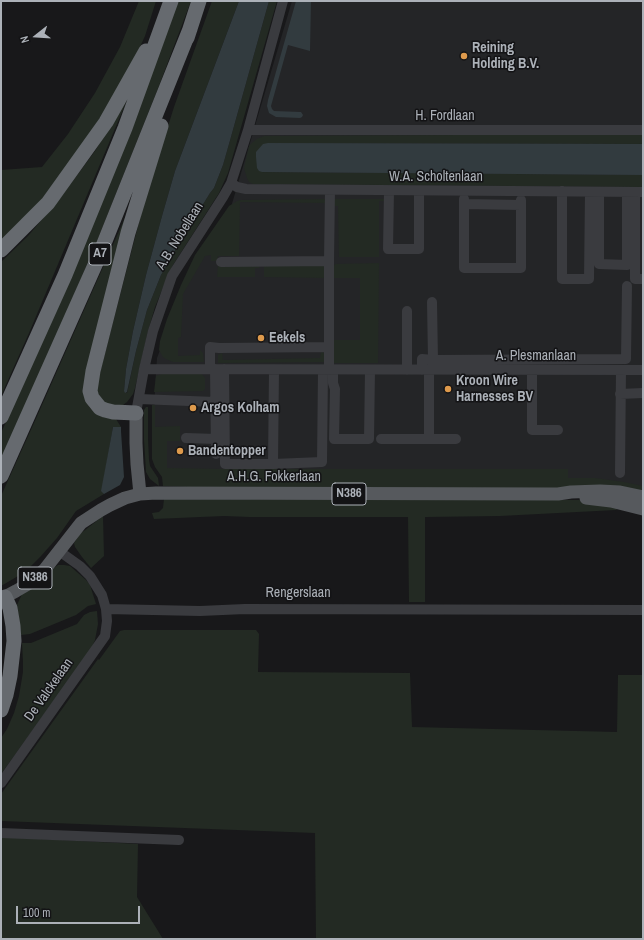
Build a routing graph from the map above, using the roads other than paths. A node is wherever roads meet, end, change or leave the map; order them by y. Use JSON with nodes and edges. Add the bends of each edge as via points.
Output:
{"nodes":[{"id":1,"x":171,"y":1,"type":"edge"},
{"id":2,"x":199,"y":1,"type":"edge"},
{"id":3,"x":283,"y":1,"type":"edge"},
{"id":4,"x":164,"y":21,"type":"junction"},
{"id":5,"x":190,"y":29,"type":"junction"},
{"id":6,"x":248,"y":130,"type":"junction"},
{"id":7,"x":643,"y":130,"type":"edge"},
{"id":8,"x":231,"y":182,"type":"junction"},
{"id":9,"x":330,"y":190,"type":"junction"},
{"id":10,"x":388,"y":191,"type":"junction"},
{"id":11,"x":419,"y":191,"type":"junction"},
{"id":12,"x":465,"y":191,"type":"junction"},
{"id":13,"x":521,"y":191,"type":"junction"},
{"id":14,"x":562,"y":192,"type":"junction"},
{"id":15,"x":594,"y":192,"type":"junction"},
{"id":16,"x":635,"y":192,"type":"edge"},
{"id":17,"x":464,"y":204,"type":"junction"},
{"id":18,"x":521,"y":205,"type":"junction"},
{"id":19,"x":1,"y":250,"type":"edge"},
{"id":20,"x":329,"y":261,"type":"junction"},
{"id":21,"x":221,"y":262,"type":"dead end"},
{"id":22,"x":643,"y":279,"type":"edge"},
{"id":23,"x":627,"y":286,"type":"dead end"},
{"id":24,"x":432,"y":302,"type":"dead end"},
{"id":25,"x":406,"y":311,"type":"dead end"},
{"id":26,"x":329,"y":347,"type":"junction"},
{"id":27,"x":433,"y":360,"type":"junction"},
{"id":28,"x":144,"y":369,"type":"junction"},
{"id":29,"x":216,"y":369,"type":"junction"},
{"id":30,"x":274,"y":370,"type":"junction"},
{"id":31,"x":328,"y":370,"type":"junction"},
{"id":32,"x":370,"y":370,"type":"junction"},
{"id":33,"x":407,"y":370,"type":"junction"},
{"id":34,"x":426,"y":370,"type":"junction"},
{"id":35,"x":532,"y":370,"type":"junction"},
{"id":36,"x":620,"y":370,"type":"junction"},
{"id":37,"x":643,"y":370,"type":"edge"},
{"id":38,"x":643,"y":393,"type":"edge"},
{"id":39,"x":620,"y":394,"type":"junction"},
{"id":40,"x":215,"y":402,"type":"junction"},
{"id":41,"x":138,"y":406,"type":"junction"},
{"id":42,"x":1,"y":417,"type":"edge"},
{"id":43,"x":558,"y":430,"type":"dead end"},
{"id":44,"x":186,"y":438,"type":"dead end"},
{"id":45,"x":216,"y":439,"type":"junction"},
{"id":46,"x":380,"y":439,"type":"dead end"},
{"id":47,"x":429,"y":439,"type":"junction"},
{"id":48,"x":456,"y":439,"type":"dead end"},
{"id":49,"x":216,"y":454,"type":"dead end"},
{"id":50,"x":273,"y":464,"type":"junction"},
{"id":51,"x":620,"y":473,"type":"dead end"},
{"id":52,"x":1,"y":476,"type":"edge"},
{"id":53,"x":140,"y":494,"type":"junction"},
{"id":54,"x":558,"y":494,"type":"junction"},
{"id":55,"x":643,"y":497,"type":"edge"},
{"id":56,"x":643,"y":509,"type":"edge"},
{"id":57,"x":58,"y":551,"type":"junction"},
{"id":58,"x":3,"y":598,"type":"edge"},
{"id":59,"x":106,"y":609,"type":"junction"},
{"id":60,"x":643,"y":610,"type":"edge"},
{"id":61,"x":1,"y":710,"type":"edge"},
{"id":62,"x":1,"y":783,"type":"edge"},
{"id":63,"x":1,"y":833,"type":"edge"},
{"id":64,"x":179,"y":840,"type":"dead end"}],
"edges":[{"from":1,"to":4,"type":"highway","number":"A7"},
{"from":2,"to":5,"type":"highway","number":"A7"},
{"from":3,"to":6,"type":"street","name":"A.B. Nobellaan"},
{"from":4,"to":19,"type":"highway","number":"A7","via":[[106,122],[48,203]]},
{"from":4,"to":42,"type":"highway","number":"A7","via":[[125,128],[65,275]]},
{"from":5,"to":41,"type":"highway","number":"A7","via":[[128,233],[90,391],[92,398],[105,410],[113,412]]},
{"from":5,"to":52,"type":"highway","number":"A7","via":[[99,256]]},
{"from":6,"to":7,"type":"street","name":"H. Fordlaan"},
{"from":6,"to":8,"type":"street","name":"A.B. Nobellaan"},
{"from":8,"to":9,"type":"street","name":"W.A. Scholtenlaan","via":[[246,189]]},
{"from":8,"to":28,"type":"street","name":"A.B. Nobellaan","via":[[172,276],[153,331]]},
{"from":9,"to":10,"type":"street","name":"W.A. Scholtenlaan"},
{"from":9,"to":20,"type":"street"},
{"from":10,"to":11,"type":"street","name":"W.A. Scholtenlaan"},
{"from":10,"to":11,"type":"street","via":[[388,249],[419,249]]},
{"from":11,"to":12,"type":"street","name":"W.A. Scholtenlaan"},
{"from":12,"to":13,"type":"street","name":"W.A. Scholtenlaan"},
{"from":12,"to":17,"type":"street"},
{"from":13,"to":14,"type":"street","name":"W.A. Scholtenlaan"},
{"from":13,"to":18,"type":"street"},
{"from":14,"to":15,"type":"street","name":"W.A. Scholtenlaan"},
{"from":14,"to":15,"type":"street","via":[[562,279],[589,279]]},
{"from":15,"to":16,"type":"street","name":"W.A. Scholtenlaan"},
{"from":15,"to":16,"type":"street","via":[[599,264],[627,265]]},
{"from":16,"to":22,"type":"street","via":[[635,279]]},
{"from":17,"to":18,"type":"street"},
{"from":17,"to":18,"type":"street","via":[[464,268],[521,268]]},
{"from":20,"to":21,"type":"street"},
{"from":20,"to":26,"type":"street"},
{"from":23,"to":27,"type":"street","via":[[626,359]]},
{"from":24,"to":27,"type":"street"},
{"from":25,"to":33,"type":"street"},
{"from":26,"to":29,"type":"street","via":[[210,347]]},
{"from":26,"to":31,"type":"street"},
{"from":27,"to":34,"type":"street","via":[[422,359]]},
{"from":28,"to":29,"type":"street","name":"A. Plesmanlaan"},
{"from":28,"to":41,"type":"street","name":"A.B. Nobellaan"},
{"from":29,"to":30,"type":"street","name":"A. Plesmanlaan"},
{"from":29,"to":40,"type":"street"},
{"from":29,"to":50,"type":"street","via":[[225,464]]},
{"from":30,"to":31,"type":"street","name":"A. Plesmanlaan"},
{"from":30,"to":50,"type":"street"},
{"from":31,"to":32,"type":"street","name":"A. Plesmanlaan"},
{"from":31,"to":32,"type":"street","via":[[335,389],[334,439],[369,439]]},
{"from":31,"to":50,"type":"street","via":[[322,462]]},
{"from":32,"to":33,"type":"street","name":"A. Plesmanlaan"},
{"from":33,"to":34,"type":"street","name":"A. Plesmanlaan"},
{"from":34,"to":35,"type":"street","name":"A. Plesmanlaan"},
{"from":34,"to":47,"type":"street"},
{"from":35,"to":36,"type":"street","name":"A. Plesmanlaan"},
{"from":35,"to":43,"type":"street","via":[[532,430]]},
{"from":36,"to":37,"type":"street","name":"A. Plesmanlaan"},
{"from":36,"to":39,"type":"street"},
{"from":38,"to":39,"type":"street"},
{"from":39,"to":51,"type":"street"},
{"from":40,"to":41,"type":"street"},
{"from":40,"to":45,"type":"street"},
{"from":41,"to":53,"type":"main road","name":"A.B. Nobellaan","via":[[137,457]]},
{"from":44,"to":45,"type":"street"},
{"from":45,"to":49,"type":"street"},
{"from":46,"to":47,"type":"street"},
{"from":47,"to":48,"type":"street"},
{"from":53,"to":54,"type":"main road","name":"A.H.G. Fokkerlaan","number":"N386"},
{"from":53,"to":57,"type":"main road","name":"A.H.G. Fokkerlaan","number":"N386","via":[[110,505],[92,516],[82,523]]},
{"from":54,"to":55,"type":"main road","name":"A.H.G. Fokkerlaan","number":"N386","via":[[610,491]]},
{"from":54,"to":56,"type":"main road","name":"A.H.G. Fokkerlaan","number":"N386","via":[[611,501]]},
{"from":57,"to":58,"type":"main road","number":"N386","via":[[45,569],[28,584]]},
{"from":57,"to":59,"type":"street","via":[[90,576],[102,595]]},
{"from":58,"to":61,"type":"highway","via":[[10,608],[14,641],[10,676]]},
{"from":59,"to":60,"type":"street","name":"Rengerslaan"},
{"from":59,"to":62,"type":"street","name":"De Valckelaan","via":[[105,636]]},
{"from":63,"to":64,"type":"street"}]}
